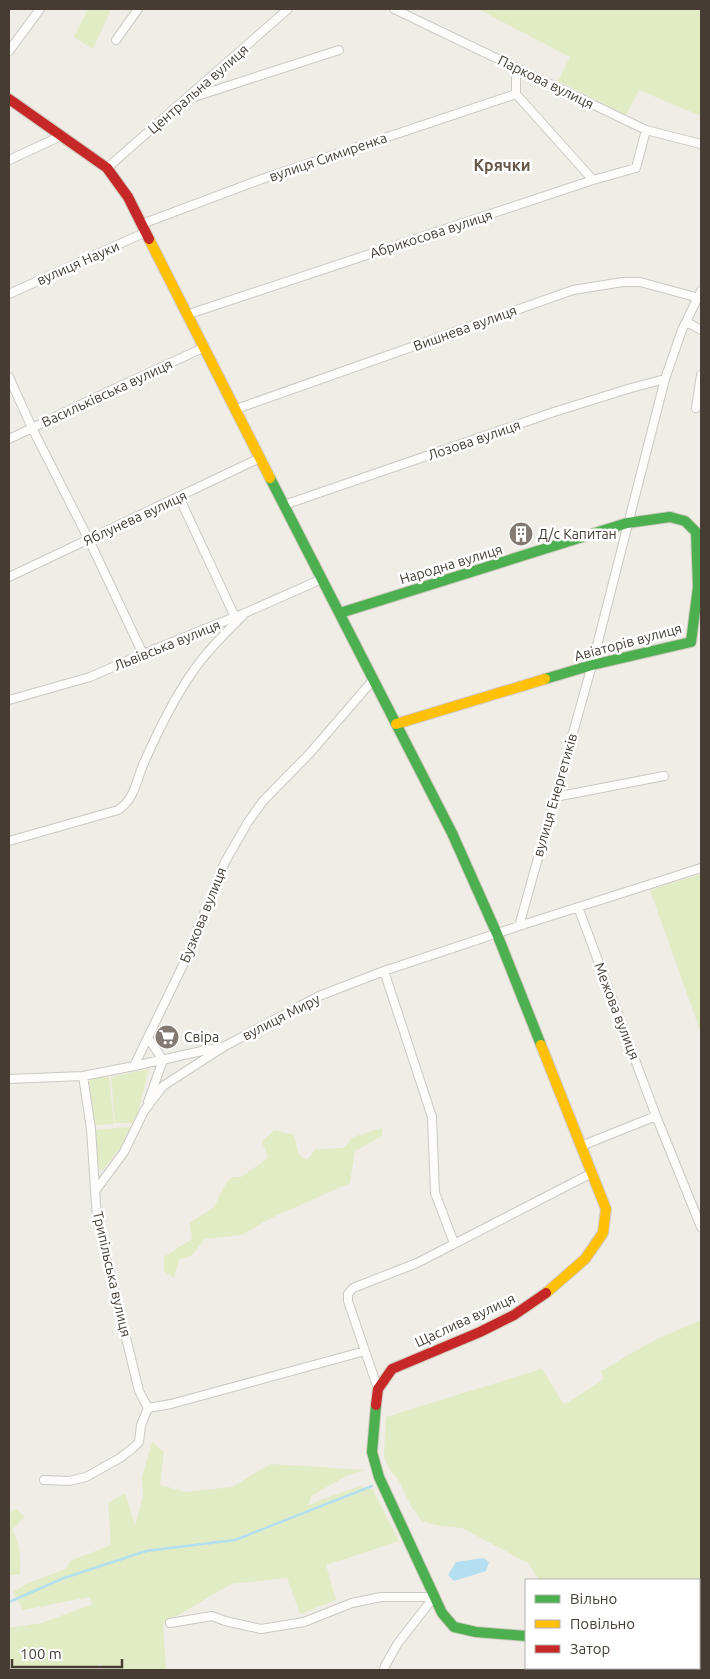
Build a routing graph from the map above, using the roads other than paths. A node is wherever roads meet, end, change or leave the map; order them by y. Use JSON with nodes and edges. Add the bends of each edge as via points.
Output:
{"nodes":[{"id":1,"x":40,"y":9,"type":"edge"},
{"id":2,"x":138,"y":9,"type":"edge"},
{"id":3,"x":288,"y":9,"type":"edge"},
{"id":4,"x":394,"y":9,"type":"edge"},
{"id":5,"x":116,"y":40,"type":"dead end"},
{"id":6,"x":339,"y":50,"type":"dead end"},
{"id":7,"x":9,"y":51,"type":"edge"},
{"id":8,"x":516,"y":67,"type":"junction"},
{"id":9,"x":516,"y":94,"type":"junction"},
{"id":10,"x":9,"y":99,"type":"edge"},
{"id":11,"x":187,"y":99,"type":"junction"},
{"id":12,"x":646,"y":130,"type":"junction"},
{"id":13,"x":61,"y":136,"type":"junction"},
{"id":14,"x":701,"y":144,"type":"edge"},
{"id":15,"x":9,"y":160,"type":"edge"},
{"id":16,"x":107,"y":168,"type":"junction"},
{"id":17,"x":593,"y":180,"type":"junction"},
{"id":18,"x":144,"y":228,"type":"junction"},
{"id":19,"x":9,"y":294,"type":"edge"},
{"id":20,"x":700,"y":295,"type":"edge"},
{"id":21,"x":189,"y":314,"type":"junction"},
{"id":22,"x":687,"y":322,"type":"junction"},
{"id":23,"x":701,"y":330,"type":"edge"},
{"id":24,"x":205,"y":347,"type":"junction"},
{"id":25,"x":701,"y":375,"type":"edge"},
{"id":26,"x":9,"y":377,"type":"edge"},
{"id":27,"x":665,"y":379,"type":"junction"},
{"id":28,"x":696,"y":408,"type":"dead end"},
{"id":29,"x":236,"y":409,"type":"junction"},
{"id":30,"x":32,"y":428,"type":"junction"},
{"id":31,"x":9,"y":439,"type":"edge"},
{"id":32,"x":260,"y":458,"type":"junction"},
{"id":33,"x":179,"y":497,"type":"junction"},
{"id":34,"x":284,"y":505,"type":"junction"},
{"id":35,"x":627,"y":523,"type":"junction"},
{"id":36,"x":89,"y":540,"type":"junction"},
{"id":37,"x":9,"y":577,"type":"edge"},
{"id":38,"x":322,"y":579,"type":"junction"},
{"id":39,"x":245,"y":613,"type":"junction"},
{"id":40,"x":340,"y":613,"type":"junction"},
{"id":41,"x":235,"y":617,"type":"junction"},
{"id":42,"x":143,"y":654,"type":"junction"},
{"id":43,"x":592,"y":665,"type":"junction"},
{"id":44,"x":373,"y":680,"type":"junction"},
{"id":45,"x":9,"y":700,"type":"edge"},
{"id":46,"x":396,"y":724,"type":"junction"},
{"id":47,"x":664,"y":776,"type":"dead end"},
{"id":48,"x":555,"y":797,"type":"junction"},
{"id":49,"x":9,"y":841,"type":"edge"},
{"id":50,"x":701,"y":868,"type":"edge"},
{"id":51,"x":578,"y":907,"type":"junction"},
{"id":52,"x":519,"y":926,"type":"junction"},
{"id":53,"x":497,"y":934,"type":"junction"},
{"id":54,"x":384,"y":971,"type":"junction"},
{"id":55,"x":148,"y":1038,"type":"junction"},
{"id":56,"x":225,"y":1046,"type":"junction"},
{"id":57,"x":163,"y":1060,"type":"junction"},
{"id":58,"x":134,"y":1066,"type":"junction"},
{"id":59,"x":83,"y":1076,"type":"junction"},
{"id":60,"x":9,"y":1079,"type":"edge"},
{"id":61,"x":144,"y":1111,"type":"junction"},
{"id":62,"x":656,"y":1116,"type":"junction"},
{"id":63,"x":581,"y":1146,"type":"junction"},
{"id":64,"x":592,"y":1173,"type":"junction"},
{"id":65,"x":96,"y":1190,"type":"junction"},
{"id":66,"x":701,"y":1227,"type":"edge"},
{"id":67,"x":454,"y":1243,"type":"junction"},
{"id":68,"x":365,"y":1351,"type":"junction"},
{"id":69,"x":378,"y":1389,"type":"junction"},
{"id":70,"x":148,"y":1408,"type":"junction"},
{"id":71,"x":44,"y":1480,"type":"dead end"},
{"id":72,"x":434,"y":1597,"type":"junction"},
{"id":73,"x":170,"y":1623,"type":"dead end"},
{"id":74,"x":525,"y":1636,"type":"edge"},
{"id":75,"x":384,"y":1670,"type":"edge"}],
"edges":[{"from":1,"to":7,"type":"street"},
{"from":2,"to":5,"type":"street"},
{"from":3,"to":11,"type":"street","name":"Центральна вулиця"},
{"from":4,"to":8,"type":"street","name":"Паркова вулиця"},
{"from":6,"to":11,"type":"street"},
{"from":8,"to":9,"type":"street"},
{"from":8,"to":12,"type":"street","name":"Паркова вулиця"},
{"from":9,"to":17,"type":"street"},
{"from":9,"to":18,"type":"street","name":"вулиця Симиренка","via":[[262,179]]},
{"from":10,"to":13,"type":"street","name":"Щаслива вулиця"},
{"from":11,"to":16,"type":"street","name":"Центральна вулиця"},
{"from":12,"to":14,"type":"street","name":"Паркова вулиця"},
{"from":12,"to":17,"type":"street","name":"Абрикосова вулиця","via":[[636,168]]},
{"from":13,"to":15,"type":"street"},
{"from":13,"to":16,"type":"street","name":"Щаслива вулиця"},
{"from":16,"to":18,"type":"street","name":"Щаслива вулиця","via":[[128,196]]},
{"from":17,"to":21,"type":"street","name":"Абрикосова вулиця"},
{"from":18,"to":19,"type":"street","name":"вулиця Науки"},
{"from":18,"to":21,"type":"street","name":"Щаслива вулиця"},
{"from":20,"to":22,"type":"street","name":"вулиця Енергетиків"},
{"from":20,"to":29,"type":"street","name":"Вишнева вулиця","via":[[640,282],[573,290]]},
{"from":21,"to":24,"type":"street","name":"Щаслива вулиця"},
{"from":22,"to":23,"type":"street"},
{"from":22,"to":27,"type":"street","name":"вулиця Енергетиків"},
{"from":24,"to":29,"type":"street","name":"Щаслива вулиця"},
{"from":24,"to":30,"type":"street","name":"Васильківська вулиця"},
{"from":25,"to":28,"type":"street"},
{"from":26,"to":30,"type":"street"},
{"from":27,"to":34,"type":"street","name":"Лозова вулиця","via":[[554,412]]},
{"from":27,"to":35,"type":"street","name":"вулиця Енергетиків"},
{"from":29,"to":32,"type":"street","name":"Щаслива вулиця"},
{"from":30,"to":31,"type":"street","name":"Васильківська вулиця"},
{"from":30,"to":36,"type":"street"},
{"from":32,"to":33,"type":"street","name":"Яблунева вулиця"},
{"from":32,"to":34,"type":"street","name":"Щаслива вулиця"},
{"from":33,"to":36,"type":"street","name":"Яблунева вулиця"},
{"from":33,"to":41,"type":"street"},
{"from":34,"to":38,"type":"street","name":"Щаслива вулиця"},
{"from":35,"to":40,"type":"street","name":"Народна вулиця"},
{"from":35,"to":43,"type":"street","name":"вулиця Енергетиків"},
{"from":35,"to":43,"type":"street","name":"Авіаторів вулиця","via":[[670,516],[685,520],[696,532],[698,587],[690,642]]},
{"from":36,"to":37,"type":"street","name":"Яблунева вулиця"},
{"from":36,"to":42,"type":"street"},
{"from":38,"to":39,"type":"street","name":"Львівська вулиця"},
{"from":38,"to":40,"type":"street","name":"Щаслива вулиця"},
{"from":39,"to":41,"type":"street","name":"Львівська вулиця"},
{"from":39,"to":49,"type":"street","via":[[194,669],[172,705],[125,806]]},
{"from":40,"to":44,"type":"street","name":"Щаслива вулиця"},
{"from":41,"to":42,"type":"street","name":"Львівська вулиця"},
{"from":42,"to":45,"type":"street","name":"Львівська вулиця","via":[[90,678]]},
{"from":43,"to":46,"type":"street","name":"Авіаторів вулиця"},
{"from":43,"to":48,"type":"street","name":"вулиця Енергетиків"},
{"from":44,"to":46,"type":"street","name":"Щаслива вулиця"},
{"from":44,"to":55,"type":"street","name":"Бузкова вулиця","via":[[310,754],[263,801],[248,822],[225,862],[183,965]]},
{"from":46,"to":53,"type":"street","name":"Щаслива вулиця","via":[[452,833]]},
{"from":47,"to":48,"type":"street"},
{"from":48,"to":52,"type":"street","name":"вулиця Енергетиків"},
{"from":50,"to":51,"type":"street"},
{"from":51,"to":52,"type":"street"},
{"from":51,"to":62,"type":"street","name":"Межова вулиця"},
{"from":52,"to":53,"type":"street"},
{"from":53,"to":54,"type":"street","name":"вулиця Миру"},
{"from":53,"to":63,"type":"street","name":"Щаслива вулиця"},
{"from":54,"to":56,"type":"street","name":"вулиця Миру","via":[[320,996]]},
{"from":54,"to":67,"type":"street","via":[[432,1117],[435,1193]]},
{"from":55,"to":57,"type":"street"},
{"from":55,"to":58,"type":"street","name":"Бузкова вулиця"},
{"from":56,"to":57,"type":"street"},
{"from":56,"to":61,"type":"street","name":"вулиця Миру","via":[[163,1086]]},
{"from":57,"to":58,"type":"street"},
{"from":57,"to":61,"type":"street"},
{"from":58,"to":59,"type":"street"},
{"from":59,"to":60,"type":"street"},
{"from":59,"to":65,"type":"street","name":"Трипільська вулиця"},
{"from":61,"to":65,"type":"street","name":"вулиця Миру","via":[[124,1152]]},
{"from":62,"to":63,"type":"street"},
{"from":62,"to":66,"type":"street","name":"Межова вулиця"},
{"from":63,"to":64,"type":"street","name":"Щаслива вулиця"},
{"from":64,"to":67,"type":"street"},
{"from":64,"to":69,"type":"street","name":"Щаслива вулиця","via":[[606,1209],[603,1233],[585,1259],[554,1287],[514,1315],[392,1369]]},
{"from":65,"to":70,"type":"street","name":"Трипільська вулиця","via":[[99,1228],[139,1391]]},
{"from":67,"to":68,"type":"street","via":[[417,1263],[353,1288],[348,1294]]},
{"from":68,"to":69,"type":"street"},
{"from":68,"to":70,"type":"street"},
{"from":69,"to":72,"type":"street","via":[[372,1452],[379,1477]]},
{"from":70,"to":71,"type":"street","via":[[139,1442],[120,1458],[86,1477],[69,1481]]},
{"from":72,"to":73,"type":"street","via":[[381,1597],[352,1603],[304,1622],[261,1629],[212,1616]]},
{"from":72,"to":74,"type":"street","via":[[454,1627]]},
{"from":72,"to":75,"type":"street","via":[[398,1643]]}]}
